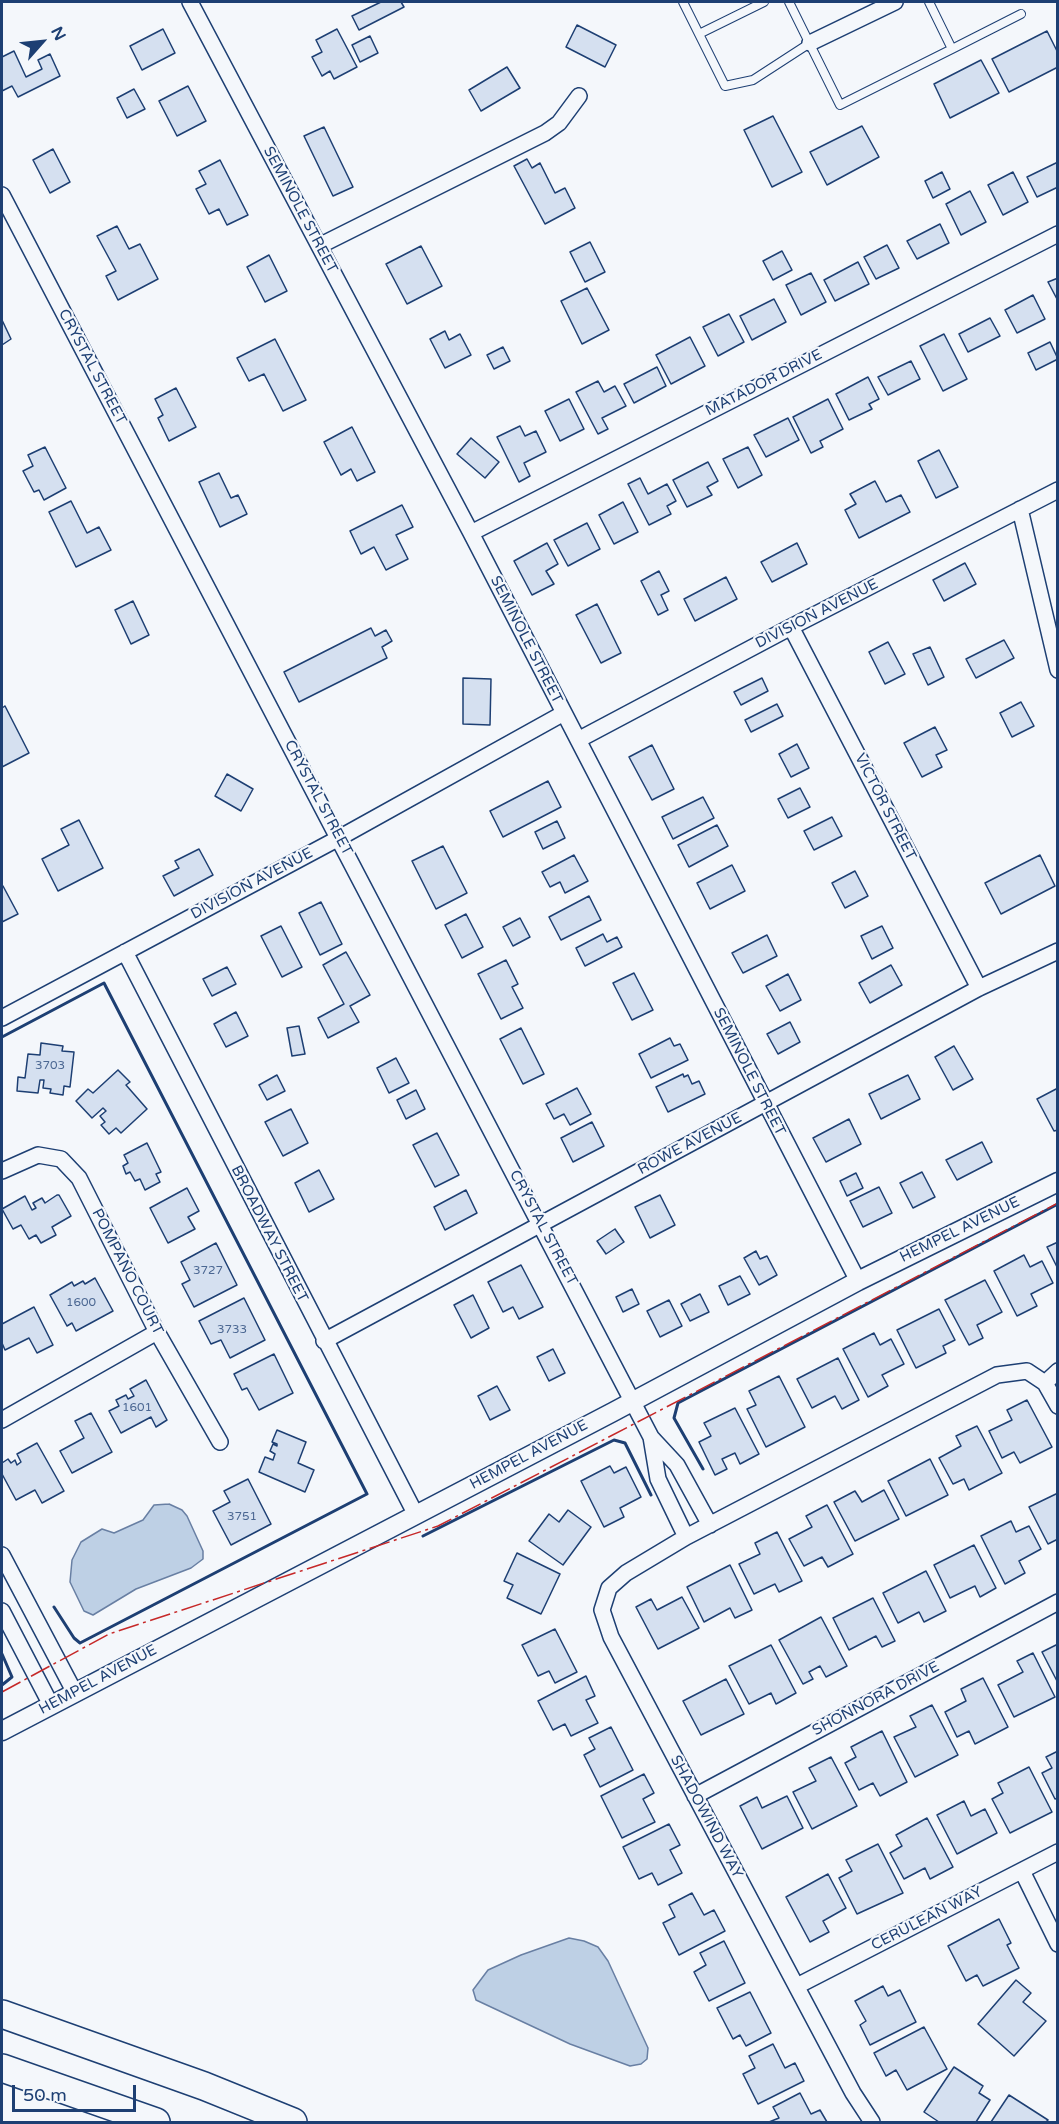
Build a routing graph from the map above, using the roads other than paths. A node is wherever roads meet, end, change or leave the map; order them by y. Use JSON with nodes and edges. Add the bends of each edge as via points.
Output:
{"nodes":[{"id":1,"x":190,"y":2,"type":"edge"},
{"id":2,"x":682,"y":2,"type":"edge"},
{"id":3,"x":764,"y":2,"type":"edge"},
{"id":4,"x":789,"y":2,"type":"edge"},
{"id":5,"x":895,"y":2,"type":"edge"},
{"id":6,"x":929,"y":2,"type":"edge"},
{"id":7,"x":1021,"y":14,"type":"dead end"},
{"id":8,"x":699,"y":34,"type":"junction"},
{"id":9,"x":810,"y":43,"type":"junction"},
{"id":10,"x":952,"y":49,"type":"junction"},
{"id":11,"x":579,"y":96,"type":"dead end"},
{"id":12,"x":2,"y":195,"type":"edge"},
{"id":13,"x":1058,"y":234,"type":"edge"},
{"id":14,"x":319,"y":246,"type":"junction"},
{"id":15,"x":1058,"y":490,"type":"edge"},
{"id":16,"x":1020,"y":509,"type":"junction"},
{"id":17,"x":471,"y":533,"type":"junction"},
{"id":18,"x":791,"y":627,"type":"junction"},
{"id":19,"x":1058,"y":670,"type":"edge"},
{"id":20,"x":564,"y":713,"type":"junction"},
{"id":21,"x":578,"y":740,"type":"junction"},
{"id":22,"x":339,"y":838,"type":"junction"},
{"id":23,"x":1058,"y":951,"type":"edge"},
{"id":24,"x":125,"y":952,"type":"junction"},
{"id":25,"x":979,"y":988,"type":"junction"},
{"id":26,"x":2,"y":1018,"type":"edge"},
{"id":27,"x":765,"y":1104,"type":"junction"},
{"id":28,"x":2,"y":1171,"type":"edge"},
{"id":29,"x":1058,"y":1182,"type":"edge"},
{"id":30,"x":541,"y":1223,"type":"junction"},
{"id":31,"x":858,"y":1281,"type":"junction"},
{"id":32,"x":157,"y":1332,"type":"junction"},
{"id":33,"x":324,"y":1341,"type":"junction"},
{"id":34,"x":1058,"y":1371,"type":"edge"},
{"id":35,"x":1045,"y":1383,"type":"junction"},
{"id":36,"x":633,"y":1401,"type":"junction"},
{"id":37,"x":1058,"y":1406,"type":"edge"},
{"id":38,"x":2,"y":1420,"type":"edge"},
{"id":39,"x":651,"y":1437,"type":"junction"},
{"id":40,"x":220,"y":1442,"type":"dead end"},
{"id":41,"x":416,"y":1515,"type":"junction"},
{"id":42,"x":710,"y":1525,"type":"junction"},
{"id":43,"x":686,"y":1537,"type":"junction"},
{"id":44,"x":2,"y":1555,"type":"edge"},
{"id":45,"x":1058,"y":1602,"type":"edge"},
{"id":46,"x":2,"y":1611,"type":"edge"},
{"id":47,"x":75,"y":1693,"type":"junction"},
{"id":48,"x":51,"y":1705,"type":"junction"},
{"id":49,"x":2,"y":1731,"type":"edge"},
{"id":50,"x":695,"y":1796,"type":"junction"},
{"id":51,"x":1058,"y":1852,"type":"edge"},
{"id":52,"x":1022,"y":1871,"type":"junction"},
{"id":53,"x":1058,"y":1944,"type":"edge"},
{"id":54,"x":796,"y":1986,"type":"junction"},
{"id":55,"x":2,"y":2014,"type":"edge"},
{"id":56,"x":2,"y":2068,"type":"edge"},
{"id":57,"x":156,"y":2122,"type":"edge"},
{"id":58,"x":293,"y":2122,"type":"edge"},
{"id":59,"x":872,"y":2122,"type":"edge"}],
"edges":[{"from":1,"to":14,"type":"street","name":"SEMINOLE STREET"},
{"from":2,"to":8,"type":"lane"},
{"from":3,"to":8,"type":"lane"},
{"from":4,"to":9,"type":"lane"},
{"from":5,"to":9,"type":"street"},
{"from":6,"to":10,"type":"lane"},
{"from":7,"to":10,"type":"lane"},
{"from":8,"to":9,"type":"lane","via":[[725,86],[753,80]]},
{"from":9,"to":10,"type":"lane","via":[[840,105]]},
{"from":11,"to":14,"type":"street","via":[[559,123],[545,133]]},
{"from":12,"to":22,"type":"street","name":"CRYSTAL STREET"},
{"from":13,"to":17,"type":"street","name":"MATADOR DRIVE"},
{"from":14,"to":17,"type":"street","name":"SEMINOLE STREET"},
{"from":15,"to":16,"type":"street","name":"DIVISION AVENUE"},
{"from":16,"to":18,"type":"street","name":"DIVISION AVENUE"},
{"from":16,"to":19,"type":"street"},
{"from":17,"to":20,"type":"street","name":"SEMINOLE STREET"},
{"from":18,"to":21,"type":"street","name":"DIVISION AVENUE"},
{"from":18,"to":25,"type":"street","name":"VICTOR STREET"},
{"from":20,"to":21,"type":"street","name":"SEMINOLE STREET"},
{"from":20,"to":22,"type":"street","name":"DIVISION AVENUE"},
{"from":21,"to":27,"type":"street","name":"SEMINOLE STREET"},
{"from":22,"to":24,"type":"street","name":"DIVISION AVENUE"},
{"from":22,"to":30,"type":"street","name":"CRYSTAL STREET"},
{"from":23,"to":25,"type":"street","name":"ROWE AVENUE"},
{"from":24,"to":26,"type":"street","name":"DIVISION AVENUE"},
{"from":24,"to":33,"type":"street","name":"BROADWAY STREET"},
{"from":25,"to":27,"type":"street","name":"ROWE AVENUE"},
{"from":27,"to":30,"type":"street","name":"ROWE AVENUE"},
{"from":27,"to":31,"type":"street","name":"SEMINOLE STREET"},
{"from":28,"to":32,"type":"street","name":"POMPANO COURT","via":[[38,1155],[61,1159],[79,1178]]},
{"from":29,"to":31,"type":"street","name":"HEMPEL AVENUE"},
{"from":30,"to":33,"type":"street","name":"ROWE AVENUE"},
{"from":30,"to":36,"type":"street","name":"CRYSTAL STREET"},
{"from":31,"to":36,"type":"street","name":"HEMPEL AVENUE"},
{"from":32,"to":38,"type":"street"},
{"from":32,"to":40,"type":"street","name":"POMPANO COURT"},
{"from":33,"to":41,"type":"street","name":"BROADWAY STREET"},
{"from":34,"to":35,"type":"street"},
{"from":35,"to":37,"type":"street"},
{"from":35,"to":42,"type":"street","name":"SHADOWIND WAY","via":[[1027,1371],[997,1375]]},
{"from":36,"to":39,"type":"street"},
{"from":36,"to":41,"type":"street","name":"HEMPEL AVENUE"},
{"from":39,"to":42,"type":"street","via":[[677,1465]]},
{"from":39,"to":43,"type":"street","via":[[658,1479]]},
{"from":41,"to":47,"type":"street","name":"HEMPEL AVENUE"},
{"from":42,"to":43,"type":"street","name":"SHADOWIND WAY"},
{"from":43,"to":50,"type":"street","name":"SHADOWIND WAY","via":[[626,1573],[609,1588],[602,1610],[611,1637]]},
{"from":44,"to":47,"type":"street"},
{"from":45,"to":50,"type":"street","name":"SHONNORA DRIVE"},
{"from":46,"to":48,"type":"street"},
{"from":47,"to":48,"type":"street","name":"HEMPEL AVENUE"},
{"from":48,"to":49,"type":"street","name":"HEMPEL AVENUE"},
{"from":50,"to":54,"type":"street","name":"SHADOWIND WAY"},
{"from":51,"to":52,"type":"street","name":"CERULEAN WAY"},
{"from":52,"to":53,"type":"street"},
{"from":52,"to":54,"type":"street","name":"CERULEAN WAY"},
{"from":54,"to":59,"type":"street","name":"SHADOWIND WAY"},
{"from":55,"to":58,"type":"highway"},
{"from":56,"to":57,"type":"highway"}]}
